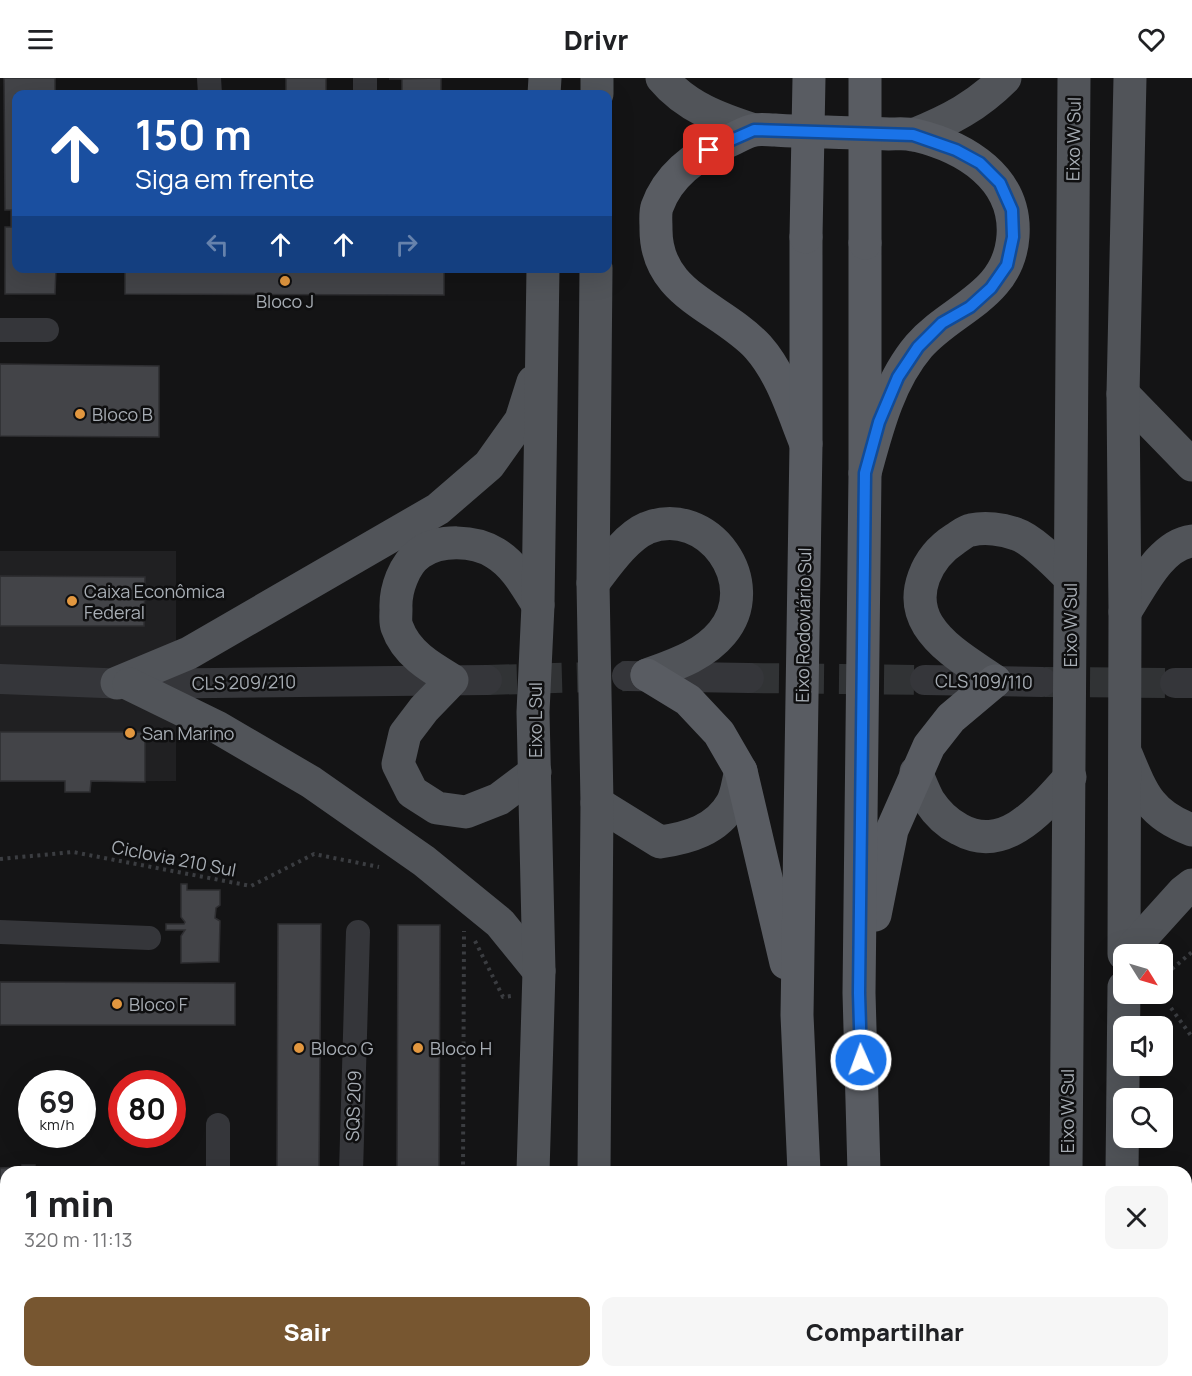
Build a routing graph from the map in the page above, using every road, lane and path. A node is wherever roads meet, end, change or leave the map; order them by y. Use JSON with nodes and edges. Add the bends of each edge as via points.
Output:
{"nodes":[{"id":1,"x":662,"y":78,"type":"edge"},
{"id":2,"x":809,"y":78,"type":"edge"},
{"id":3,"x":865,"y":78,"type":"edge"},
{"id":4,"x":1005,"y":78,"type":"edge"},
{"id":5,"x":1074,"y":78,"type":"edge"},
{"id":6,"x":1130,"y":78,"type":"edge"},
{"id":7,"x":754,"y":130,"type":"junction"},
{"id":8,"x":913,"y":135,"type":"junction"},
{"id":9,"x":543,"y":273,"type":"edge"},
{"id":10,"x":596,"y":273,"type":"edge"},
{"id":11,"x":0,"y":330,"type":"edge"},
{"id":12,"x":47,"y":330,"type":"dead end"},
{"id":13,"x":542,"y":352,"type":"junction"},
{"id":14,"x":1123,"y":394,"type":"junction"},
{"id":15,"x":806,"y":444,"type":"junction"},
{"id":16,"x":1192,"y":465,"type":"edge"},
{"id":17,"x":865,"y":473,"type":"junction"},
{"id":18,"x":1192,"y":541,"type":"edge"},
{"id":19,"x":1070,"y":577,"type":"junction"},
{"id":20,"x":593,"y":583,"type":"junction"},
{"id":21,"x":538,"y":605,"type":"junction"},
{"id":22,"x":1125,"y":612,"type":"junction"},
{"id":23,"x":637,"y":676,"type":"junction"},
{"id":24,"x":749,"y":678,"type":"tunnel mouth"},
{"id":25,"x":0,"y":679,"type":"edge"},
{"id":26,"x":452,"y":680,"type":"junction"},
{"id":27,"x":487,"y":680,"type":"tunnel mouth"},
{"id":28,"x":926,"y":680,"type":"tunnel mouth"},
{"id":29,"x":995,"y":681,"type":"junction"},
{"id":30,"x":1042,"y":682,"type":"tunnel mouth"},
{"id":31,"x":123,"y":683,"type":"junction"},
{"id":32,"x":1124,"y":748,"type":"junction"},
{"id":33,"x":741,"y":771,"type":"junction"},
{"id":34,"x":535,"y":772,"type":"junction"},
{"id":35,"x":916,"y":772,"type":"junction"},
{"id":36,"x":1070,"y":777,"type":"junction"},
{"id":37,"x":597,"y":803,"type":"junction"},
{"id":38,"x":1192,"y":830,"type":"edge"},
{"id":39,"x":0,"y":859,"type":"edge"},
{"id":40,"x":384,"y":868,"type":"dead end"},
{"id":41,"x":1192,"y":885,"type":"edge"},
{"id":42,"x":464,"y":930,"type":"dead end"},
{"id":43,"x":0,"y":932,"type":"edge"},
{"id":44,"x":358,"y":932,"type":"dead end"},
{"id":45,"x":149,"y":938,"type":"dead end"},
{"id":46,"x":474,"y":938,"type":"dead end"},
{"id":47,"x":1125,"y":944,"type":"edge"},
{"id":48,"x":1134,"y":944,"type":"edge"},
{"id":49,"x":1192,"y":952,"type":"edge"},
{"id":50,"x":1173,"y":968,"type":"edge"},
{"id":51,"x":539,"y":971,"type":"junction"},
{"id":52,"x":859,"y":993,"type":"junction"},
{"id":53,"x":518,"y":996,"type":"dead end"},
{"id":54,"x":1124,"y":1004,"type":"edge"},
{"id":55,"x":1171,"y":1008,"type":"dead end"},
{"id":56,"x":797,"y":1015,"type":"junction"},
{"id":57,"x":1192,"y":1037,"type":"edge"},
{"id":58,"x":218,"y":1125,"type":"dead end"},
{"id":59,"x":218,"y":1166,"type":"edge"},
{"id":60,"x":351,"y":1166,"type":"edge"},
{"id":61,"x":463,"y":1166,"type":"edge"},
{"id":62,"x":533,"y":1166,"type":"edge"},
{"id":63,"x":594,"y":1166,"type":"edge"},
{"id":64,"x":804,"y":1166,"type":"edge"},
{"id":65,"x":864,"y":1166,"type":"edge"},
{"id":66,"x":1066,"y":1166,"type":"edge"},
{"id":67,"x":1122,"y":1166,"type":"edge"}],
"edges":[{"from":1,"to":7,"type":"main road","via":[[689,103],[717,118]]},
{"from":2,"to":15,"type":"highway","name":"Eixo Rodoviário Sul","bridge":true},
{"from":3,"to":17,"type":"highway","bridge":true},
{"from":4,"to":8,"type":"main road","via":[[985,98],[958,115]]},
{"from":5,"to":19,"type":"main road","name":"Eixo W Sul"},
{"from":6,"to":14,"type":"main road"},
{"from":7,"to":8,"type":"highway"},
{"from":7,"to":15,"type":"highway","via":[[696,157],[674,178],[657,209],[656,245],[671,279],[760,349],[781,382]]},
{"from":8,"to":17,"type":"highway","via":[[980,163],[1000,183],[1012,210],[1013,237],[1007,265],[991,288],[970,307],[942,323],[918,347],[898,377],[879,422]]},
{"from":9,"to":13,"type":"main road","name":"Eixo L Sul"},
{"from":10,"to":20,"type":"main road"},
{"from":11,"to":12,"type":"street"},
{"from":13,"to":21,"type":"main road","name":"Eixo L Sul"},
{"from":13,"to":31,"type":"main road","via":[[521,420],[489,465],[438,509],[189,653]]},
{"from":14,"to":16,"type":"main road"},
{"from":14,"to":22,"type":"main road"},
{"from":15,"to":56,"type":"highway","name":"Eixo Rodoviário Sul"},
{"from":17,"to":52,"type":"highway"},
{"from":18,"to":22,"type":"main road","via":[[1158,561]]},
{"from":19,"to":29,"type":"main road","via":[[1018,534],[993,528],[969,530],[943,547],[925,570],[919,598],[928,624],[947,646]]},
{"from":19,"to":36,"type":"main road","name":"Eixo W Sul"},
{"from":20,"to":23,"type":"main road","via":[[620,549],[646,528],[672,522],[698,529],[722,549],[736,576],[737,604],[722,633],[692,658]]},
{"from":20,"to":37,"type":"main road"},
{"from":21,"to":26,"type":"main road","via":[[517,572],[494,552],[469,544],[444,543],[420,553],[401,576],[395,598],[396,627],[410,650]]},
{"from":21,"to":34,"type":"main road","name":"Eixo L Sul"},
{"from":22,"to":32,"type":"main road"},
{"from":23,"to":24,"type":"street"},
{"from":23,"to":33,"type":"highway","via":[[688,700],[720,733]]},
{"from":25,"to":31,"type":"street","name":"CLS 209/210"},
{"from":26,"to":27,"type":"street","name":"CLS 209/210"},
{"from":26,"to":31,"type":"street","name":"CLS 209/210"},
{"from":26,"to":34,"type":"main road","via":[[405,734],[398,764],[412,792],[437,808],[466,812],[499,799]]},
{"from":28,"to":29,"type":"street","name":"CLS 109/110"},
{"from":29,"to":30,"type":"street","name":"CLS 109/110"},
{"from":29,"to":35,"type":"highway","via":[[951,718],[928,746]]},
{"from":31,"to":51,"type":"main road","via":[[217,727],[349,808],[500,922]]},
{"from":32,"to":38,"type":"main road","via":[[1139,785],[1153,806],[1170,822]]},
{"from":32,"to":47,"type":"main road"},
{"from":33,"to":37,"type":"main road","via":[[732,803],[712,825],[686,838],[660,842]]},
{"from":33,"to":56,"type":"highway"},
{"from":34,"to":51,"type":"main road","name":"Eixo L Sul"},
{"from":35,"to":36,"type":"main road","via":[[929,801],[947,822],[971,836],[994,837],[1022,825]]},
{"from":35,"to":52,"type":"highway","via":[[892,830]]},
{"from":36,"to":66,"type":"main road","name":"Eixo W Sul"},
{"from":37,"to":63,"type":"main road"},
{"from":39,"to":40,"type":"path","name":"Ciclovia 210 Sul","via":[[73,852],[251,886],[314,854]]},
{"from":41,"to":48,"type":"main road"},
{"from":42,"to":61,"type":"path"},
{"from":43,"to":45,"type":"street"},
{"from":44,"to":60,"type":"street","name":"SQS 209"},
{"from":46,"to":53,"type":"path","via":[[503,997]]},
{"from":49,"to":50,"type":"path"},
{"from":51,"to":62,"type":"main road","name":"Eixo L Sul"},
{"from":52,"to":65,"type":"highway"},
{"from":54,"to":67,"type":"main road"},
{"from":55,"to":57,"type":"path"},
{"from":56,"to":64,"type":"highway","name":"Eixo Rodoviário Sul"},
{"from":58,"to":59,"type":"street"}]}
